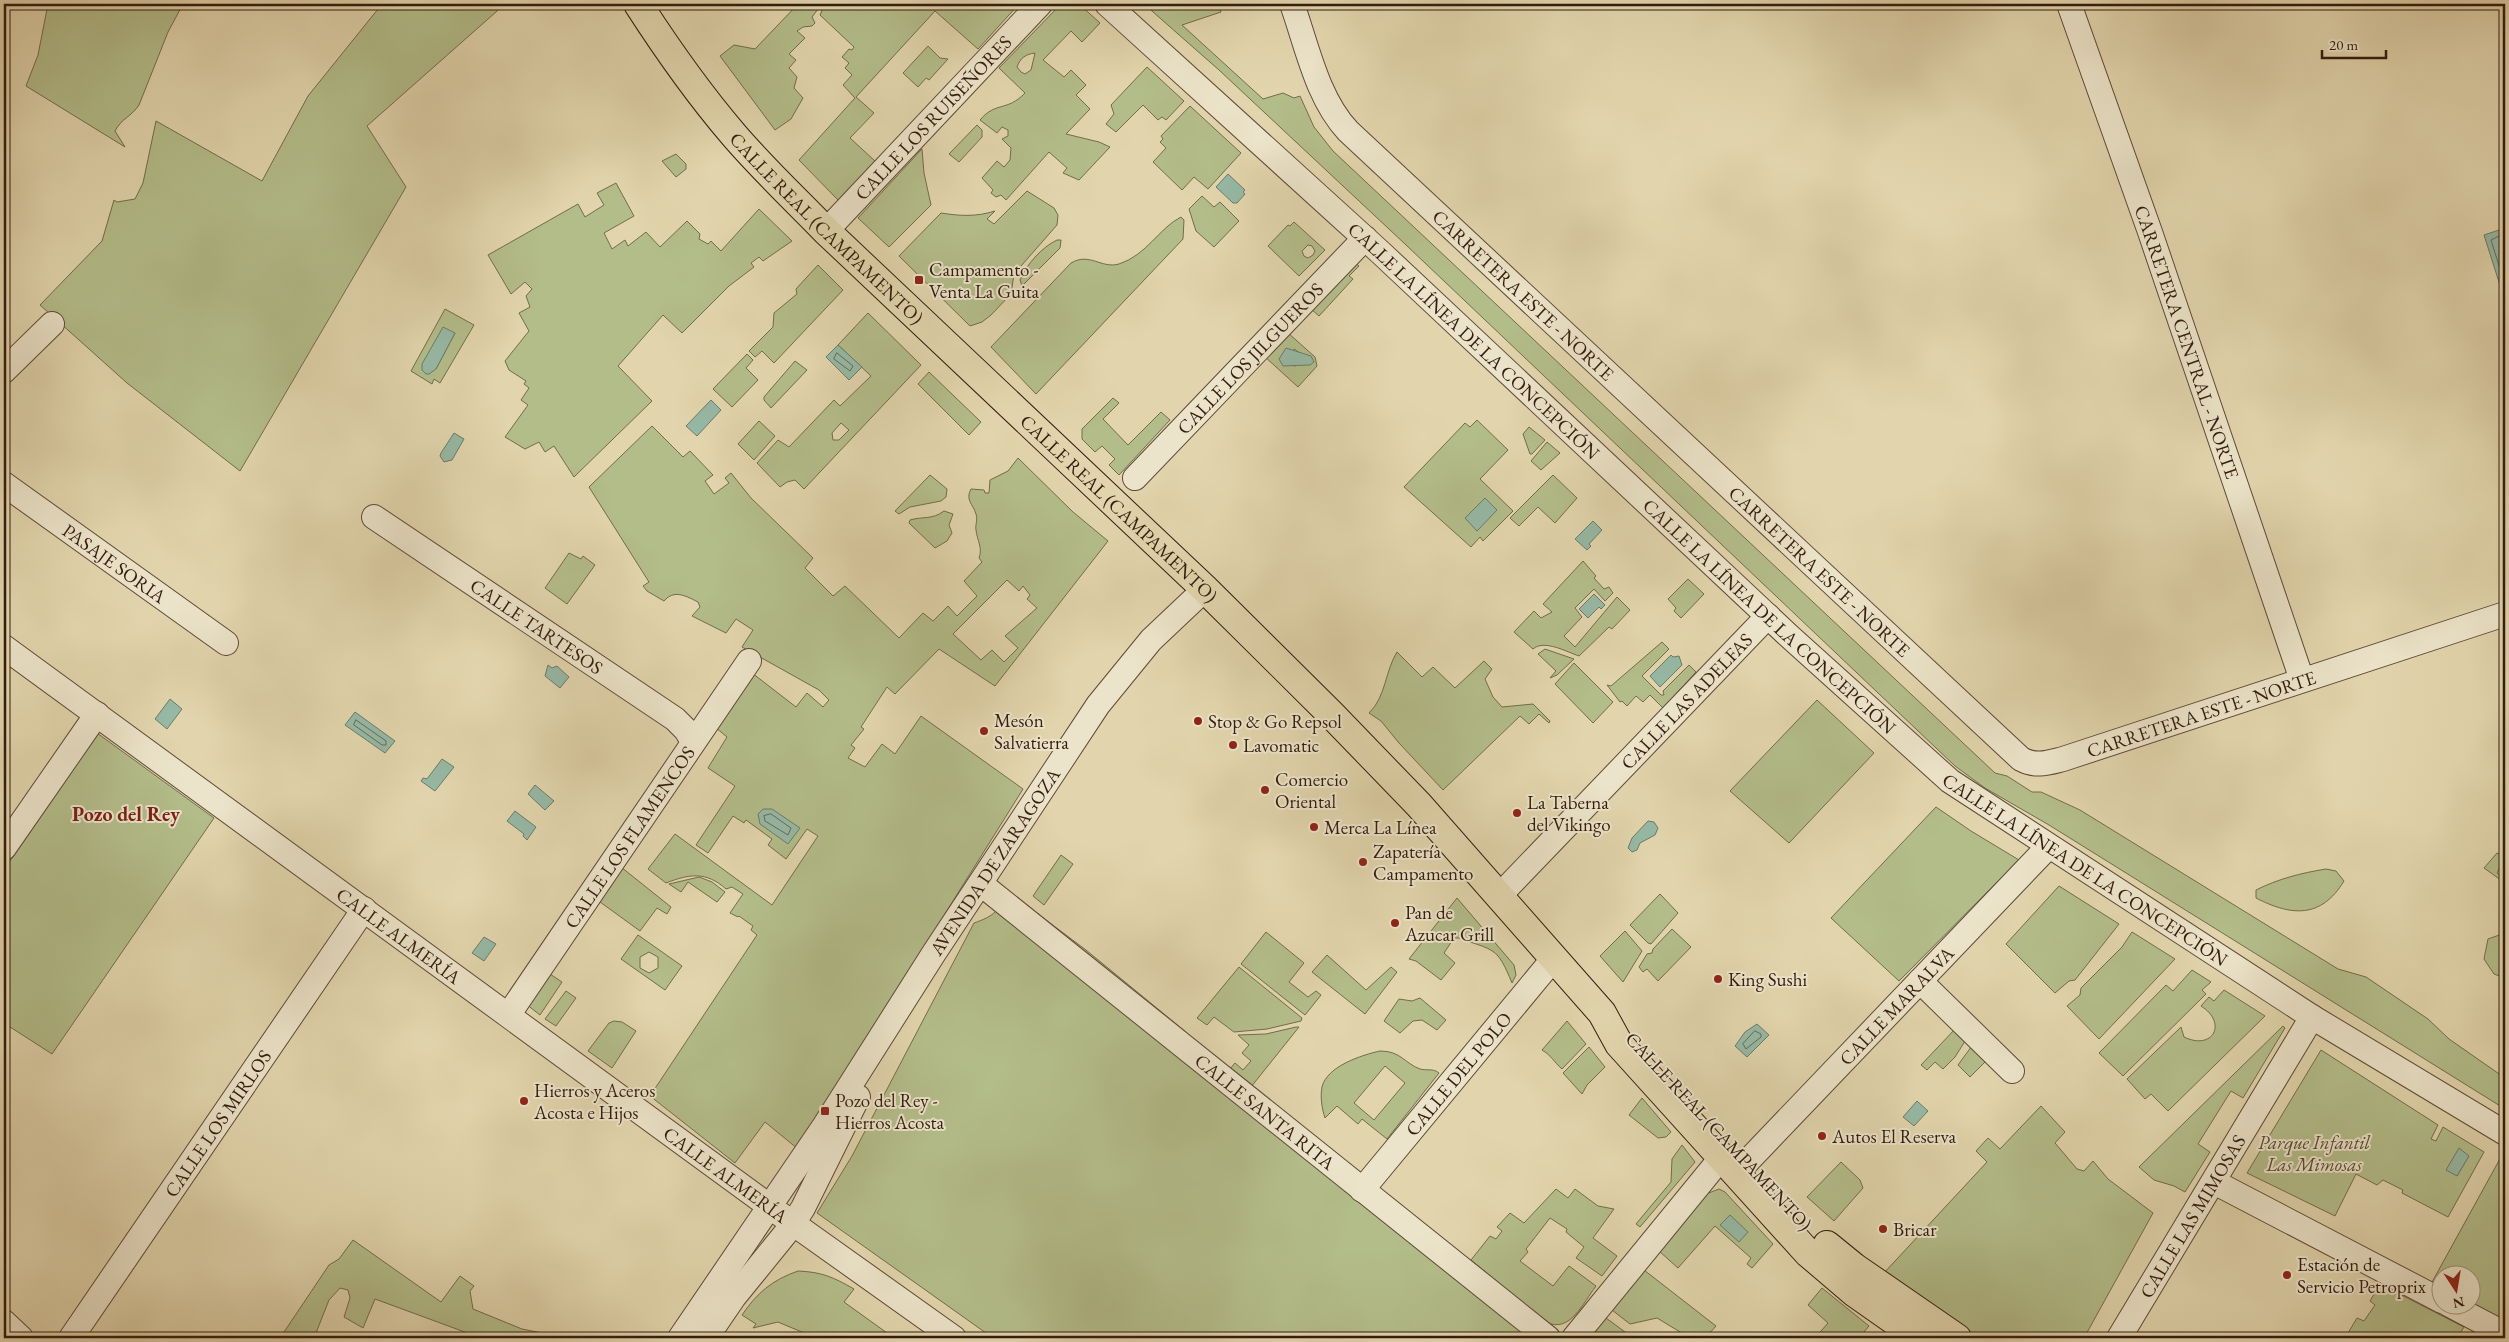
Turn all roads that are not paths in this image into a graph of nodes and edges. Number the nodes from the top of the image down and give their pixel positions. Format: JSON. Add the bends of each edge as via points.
{"nodes":[{"id":1,"x":638,"y":4,"type":"edge"},
{"id":2,"x":1040,"y":4,"type":"edge"},
{"id":3,"x":1107,"y":4,"type":"edge"},
{"id":4,"x":1292,"y":4,"type":"edge"},
{"id":5,"x":2069,"y":4,"type":"edge"},
{"id":6,"x":826,"y":230,"type":"junction"},
{"id":7,"x":1365,"y":238,"type":"junction"},
{"id":8,"x":52,"y":324,"type":"dead end"},
{"id":9,"x":4,"y":371,"type":"edge"},
{"id":10,"x":1134,"y":478,"type":"dead end"},
{"id":11,"x":4,"y":484,"type":"edge"},
{"id":12,"x":374,"y":517,"type":"dead end"},
{"id":13,"x":1205,"y":590,"type":"junction"},
{"id":14,"x":2505,"y":614,"type":"edge"},
{"id":15,"x":1768,"y":616,"type":"junction"},
{"id":16,"x":226,"y":643,"type":"dead end"},
{"id":17,"x":4,"y":647,"type":"edge"},
{"id":18,"x":749,"y":661,"type":"dead end"},
{"id":19,"x":2302,"y":680,"type":"junction"},
{"id":20,"x":97,"y":714,"type":"junction"},
{"id":21,"x":693,"y":742,"type":"junction"},
{"id":22,"x":2048,"y":847,"type":"junction"},
{"id":23,"x":4,"y":848,"type":"edge"},
{"id":24,"x":981,"y":884,"type":"junction"},
{"id":25,"x":1500,"y":895,"type":"junction"},
{"id":26,"x":364,"y":908,"type":"junction"},
{"id":27,"x":1554,"y":958,"type":"junction"},
{"id":28,"x":1920,"y":981,"type":"junction"},
{"id":29,"x":905,"y":1002,"type":"junction"},
{"id":30,"x":508,"y":1014,"type":"junction"},
{"id":31,"x":2312,"y":1017,"type":"junction"},
{"id":32,"x":2012,"y":1071,"type":"dead end"},
{"id":33,"x":2505,"y":1133,"type":"edge"},
{"id":34,"x":1733,"y":1161,"type":"junction"},
{"id":35,"x":2214,"y":1182,"type":"junction"},
{"id":36,"x":1362,"y":1190,"type":"junction"},
{"id":37,"x":781,"y":1215,"type":"junction"},
{"id":38,"x":2432,"y":1296,"type":"edge"},
{"id":39,"x":2467,"y":1314,"type":"edge"},
{"id":40,"x":4,"y":1322,"type":"edge"},
{"id":41,"x":1904,"y":1334,"type":"edge"},
{"id":42,"x":2505,"y":1334,"type":"edge"},
{"id":43,"x":21,"y":1338,"type":"edge"},
{"id":44,"x":71,"y":1338,"type":"edge"},
{"id":45,"x":680,"y":1338,"type":"edge"},
{"id":46,"x":698,"y":1338,"type":"edge"},
{"id":47,"x":706,"y":1338,"type":"edge"},
{"id":48,"x":954,"y":1338,"type":"edge"},
{"id":49,"x":1548,"y":1338,"type":"edge"},
{"id":50,"x":1574,"y":1338,"type":"edge"},
{"id":51,"x":1938,"y":1338,"type":"edge"},
{"id":52,"x":1957,"y":1338,"type":"edge"},
{"id":53,"x":2119,"y":1338,"type":"edge"}],
"edges":[{"from":1,"to":6,"type":"highway","name":"CALLE REAL (CAMPAMENTO)","via":[[689,80],[733,134]]},
{"from":2,"to":6,"type":"street","name":"CALLE LOS RUISEÑORES"},
{"from":3,"to":7,"type":"street","name":"CALLE LA LÍNEA DE LA CONCEPCIÓN"},
{"from":4,"to":19,"type":"street","name":"CARRETERA ESTE - NORTE","via":[[1334,116],[1348,131],[2021,760],[2038,765],[2063,759]]},
{"from":5,"to":19,"type":"street","name":"CARRETERA CENTRAL - NORTE"},
{"from":6,"to":13,"type":"highway","name":"CALLE REAL (CAMPAMENTO)"},
{"from":7,"to":10,"type":"street","name":"CALLE LOS JILGUEROS"},
{"from":7,"to":15,"type":"street","name":"CALLE LA LÍNEA DE LA CONCEPCIÓN"},
{"from":8,"to":9,"type":"street"},
{"from":11,"to":16,"type":"street","name":"PASAJE SORIA"},
{"from":12,"to":21,"type":"street","name":"CALLE TARTESOS","via":[[675,719]]},
{"from":13,"to":24,"type":"street","name":"AVENIDA DE ZARAGOZA","via":[[1151,640],[1098,705]]},
{"from":13,"to":25,"type":"highway","name":"CALLE REAL (CAMPAMENTO)","via":[[1332,715]]},
{"from":14,"to":19,"type":"street","name":"CARRETERA ESTE - NORTE"},
{"from":15,"to":22,"type":"street","name":"CALLE LA LÍNEA DE LA CONCEPCIÓN","via":[[1950,781]]},
{"from":15,"to":25,"type":"street","name":"CALLE LAS ADELFAS"},
{"from":17,"to":20,"type":"street","name":"CALLE ALMERÍA"},
{"from":18,"to":21,"type":"street","name":"CALLE LOS FLAMENCOS"},
{"from":20,"to":23,"type":"street"},
{"from":20,"to":26,"type":"street","name":"CALLE ALMERÍA"},
{"from":21,"to":30,"type":"street","name":"CALLE LOS FLAMENCOS"},
{"from":22,"to":28,"type":"street","name":"CALLE MARALVA"},
{"from":22,"to":31,"type":"street","name":"CALLE LA LÍNEA DE LA CONCEPCIÓN"},
{"from":24,"to":29,"type":"street","name":"AVENIDA DE ZARAGOZA"},
{"from":24,"to":36,"type":"street","name":"CALLE SANTA RITA"},
{"from":25,"to":27,"type":"highway","name":"CALLE REAL (CAMPAMENTO)"},
{"from":26,"to":30,"type":"street","name":"CALLE ALMERÍA"},
{"from":26,"to":44,"type":"street","name":"CALLE LOS MIRLOS"},
{"from":27,"to":34,"type":"highway","name":"CALLE REAL (CAMPAMENTO)","via":[[1602,1013],[1618,1044]]},
{"from":27,"to":36,"type":"street","name":"CALLE DEL POLO"},
{"from":28,"to":32,"type":"street"},
{"from":28,"to":34,"type":"street","name":"CALLE MARALVA"},
{"from":29,"to":37,"type":"street","name":"AVENIDA DE ZARAGOZA","via":[[825,1125],[816,1150]]},
{"from":29,"to":37,"type":"street","name":"AVENIDA DE ZARAGOZA","via":[[808,1197]]},
{"from":30,"to":37,"type":"street","name":"CALLE ALMERÍA"},
{"from":31,"to":33,"type":"street","name":"CALLE LA LÍNEA DE LA CONCEPCIÓN"},
{"from":31,"to":35,"type":"street","name":"CALLE LAS MIMOSAS"},
{"from":34,"to":41,"type":"highway","name":"CALLE REAL (CAMPAMENTO)","via":[[1808,1253]]},
{"from":34,"to":50,"type":"street","name":"CALLE MARALVA"},
{"from":34,"to":52,"type":"highway","name":"CALLE REAL (CAMPAMENTO)","via":[[1839,1255]]},
{"from":35,"to":38,"type":"street"},
{"from":35,"to":53,"type":"street","name":"CALLE LAS MIMOSAS"},
{"from":36,"to":49,"type":"street","name":"CALLE SANTA RITA"},
{"from":37,"to":45,"type":"street","name":"AVENIDA DE ZARAGOZA"},
{"from":37,"to":46,"type":"street","via":[[772,1222]]},
{"from":37,"to":47,"type":"street","name":"AVENIDA DE ZARAGOZA","via":[[742,1287]]},
{"from":37,"to":48,"type":"street","name":"CALLE ALMERÍA"},
{"from":39,"to":42,"type":"street"},
{"from":40,"to":43,"type":"street"},
{"from":41,"to":51,"type":"highway","via":[[1924,1328]]}]}
